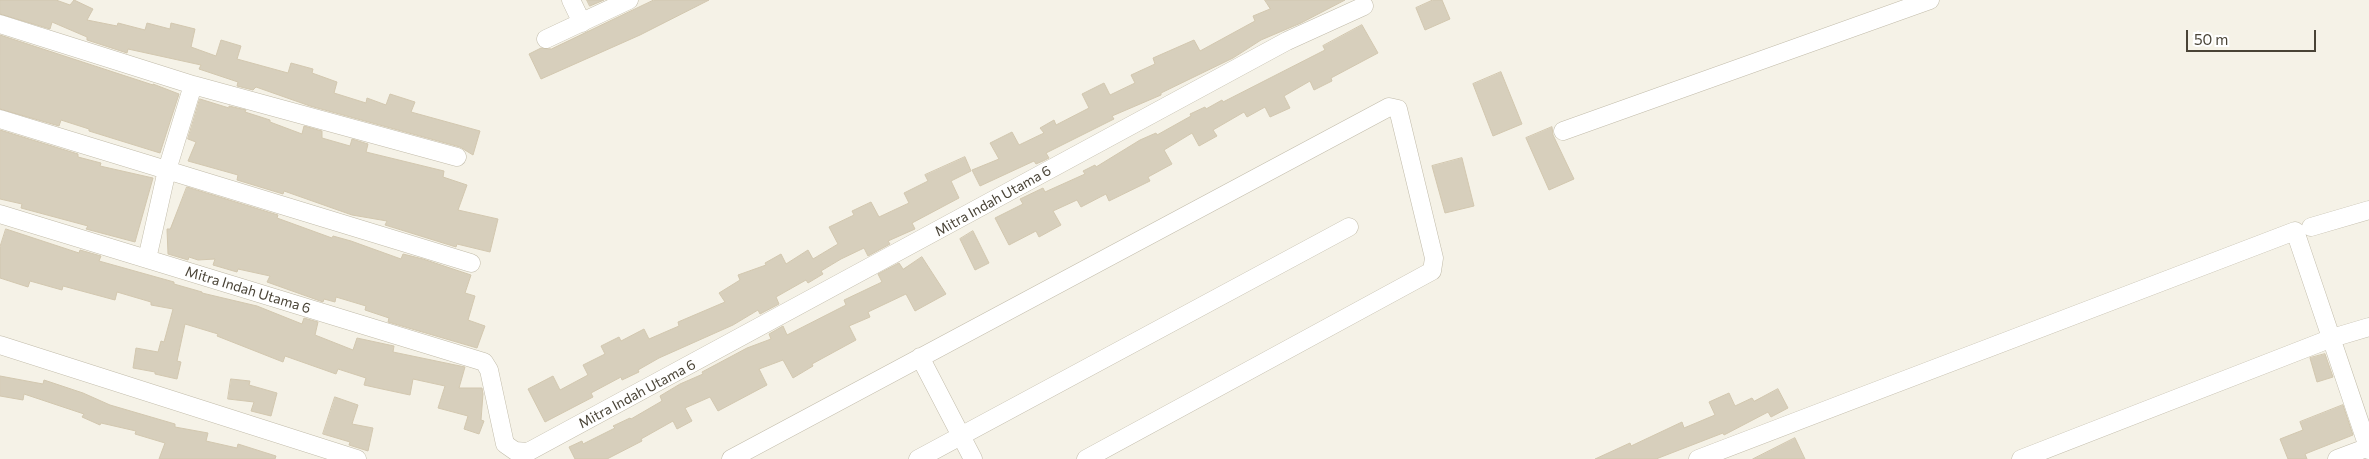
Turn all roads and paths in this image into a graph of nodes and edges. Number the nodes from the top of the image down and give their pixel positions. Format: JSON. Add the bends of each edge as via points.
{"nodes":[{"id":1,"x":572,"y":0,"type":"edge"},
{"id":2,"x":629,"y":0,"type":"edge"},
{"id":3,"x":1930,"y":0,"type":"edge"},
{"id":4,"x":1364,"y":6,"type":"dead end"},
{"id":5,"x":582,"y":23,"type":"junction"},
{"id":6,"x":0,"y":24,"type":"edge"},
{"id":7,"x":546,"y":39,"type":"dead end"},
{"id":8,"x":193,"y":85,"type":"junction"},
{"id":9,"x":0,"y":119,"type":"edge"},
{"id":10,"x":1563,"y":131,"type":"dead end"},
{"id":11,"x":456,"y":157,"type":"dead end"},
{"id":12,"x":167,"y":170,"type":"junction"},
{"id":13,"x":2369,"y":210,"type":"edge"},
{"id":14,"x":0,"y":214,"type":"edge"},
{"id":15,"x":1349,"y":227,"type":"dead end"},
{"id":16,"x":2311,"y":227,"type":"dead end"},
{"id":17,"x":147,"y":259,"type":"junction"},
{"id":18,"x":471,"y":263,"type":"dead end"},
{"id":19,"x":2369,"y":327,"type":"edge"},
{"id":20,"x":2332,"y":338,"type":"junction"},
{"id":21,"x":0,"y":345,"type":"edge"},
{"id":22,"x":920,"y":357,"type":"junction"},
{"id":23,"x":962,"y":436,"type":"junction"},
{"id":24,"x":2369,"y":448,"type":"edge"},
{"id":25,"x":357,"y":459,"type":"edge"},
{"id":26,"x":731,"y":459,"type":"edge"},
{"id":27,"x":918,"y":459,"type":"edge"},
{"id":28,"x":974,"y":459,"type":"edge"},
{"id":29,"x":1086,"y":459,"type":"edge"},
{"id":30,"x":1698,"y":459,"type":"edge"},
{"id":31,"x":2021,"y":459,"type":"edge"},
{"id":32,"x":2337,"y":459,"type":"edge"}],
"edges":[{"from":1,"to":5,"type":"street"},
{"from":2,"to":5,"type":"street"},
{"from":3,"to":10,"type":"street"},
{"from":4,"to":17,"type":"street","name":"Mitra Indah Utama 6","via":[[1287,40],[528,452],[514,450],[505,444],[489,370],[484,362]]},
{"from":5,"to":7,"type":"street"},
{"from":6,"to":8,"type":"street"},
{"from":8,"to":11,"type":"street"},
{"from":8,"to":12,"type":"street"},
{"from":9,"to":12,"type":"street"},
{"from":12,"to":17,"type":"street"},
{"from":12,"to":18,"type":"street"},
{"from":13,"to":16,"type":"street"},
{"from":14,"to":17,"type":"street","name":"Mitra Indah Utama 6"},
{"from":15,"to":23,"type":"street"},
{"from":19,"to":20,"type":"street"},
{"from":20,"to":24,"type":"street"},
{"from":20,"to":30,"type":"street","via":[[2295,231]]},
{"from":20,"to":31,"type":"street"},
{"from":21,"to":25,"type":"street"},
{"from":22,"to":23,"type":"street"},
{"from":22,"to":26,"type":"street"},
{"from":22,"to":29,"type":"street","via":[[1388,107],[1398,109],[1434,258],[1432,271]]},
{"from":23,"to":27,"type":"street"},
{"from":23,"to":28,"type":"street"},
{"from":24,"to":32,"type":"street"}]}
